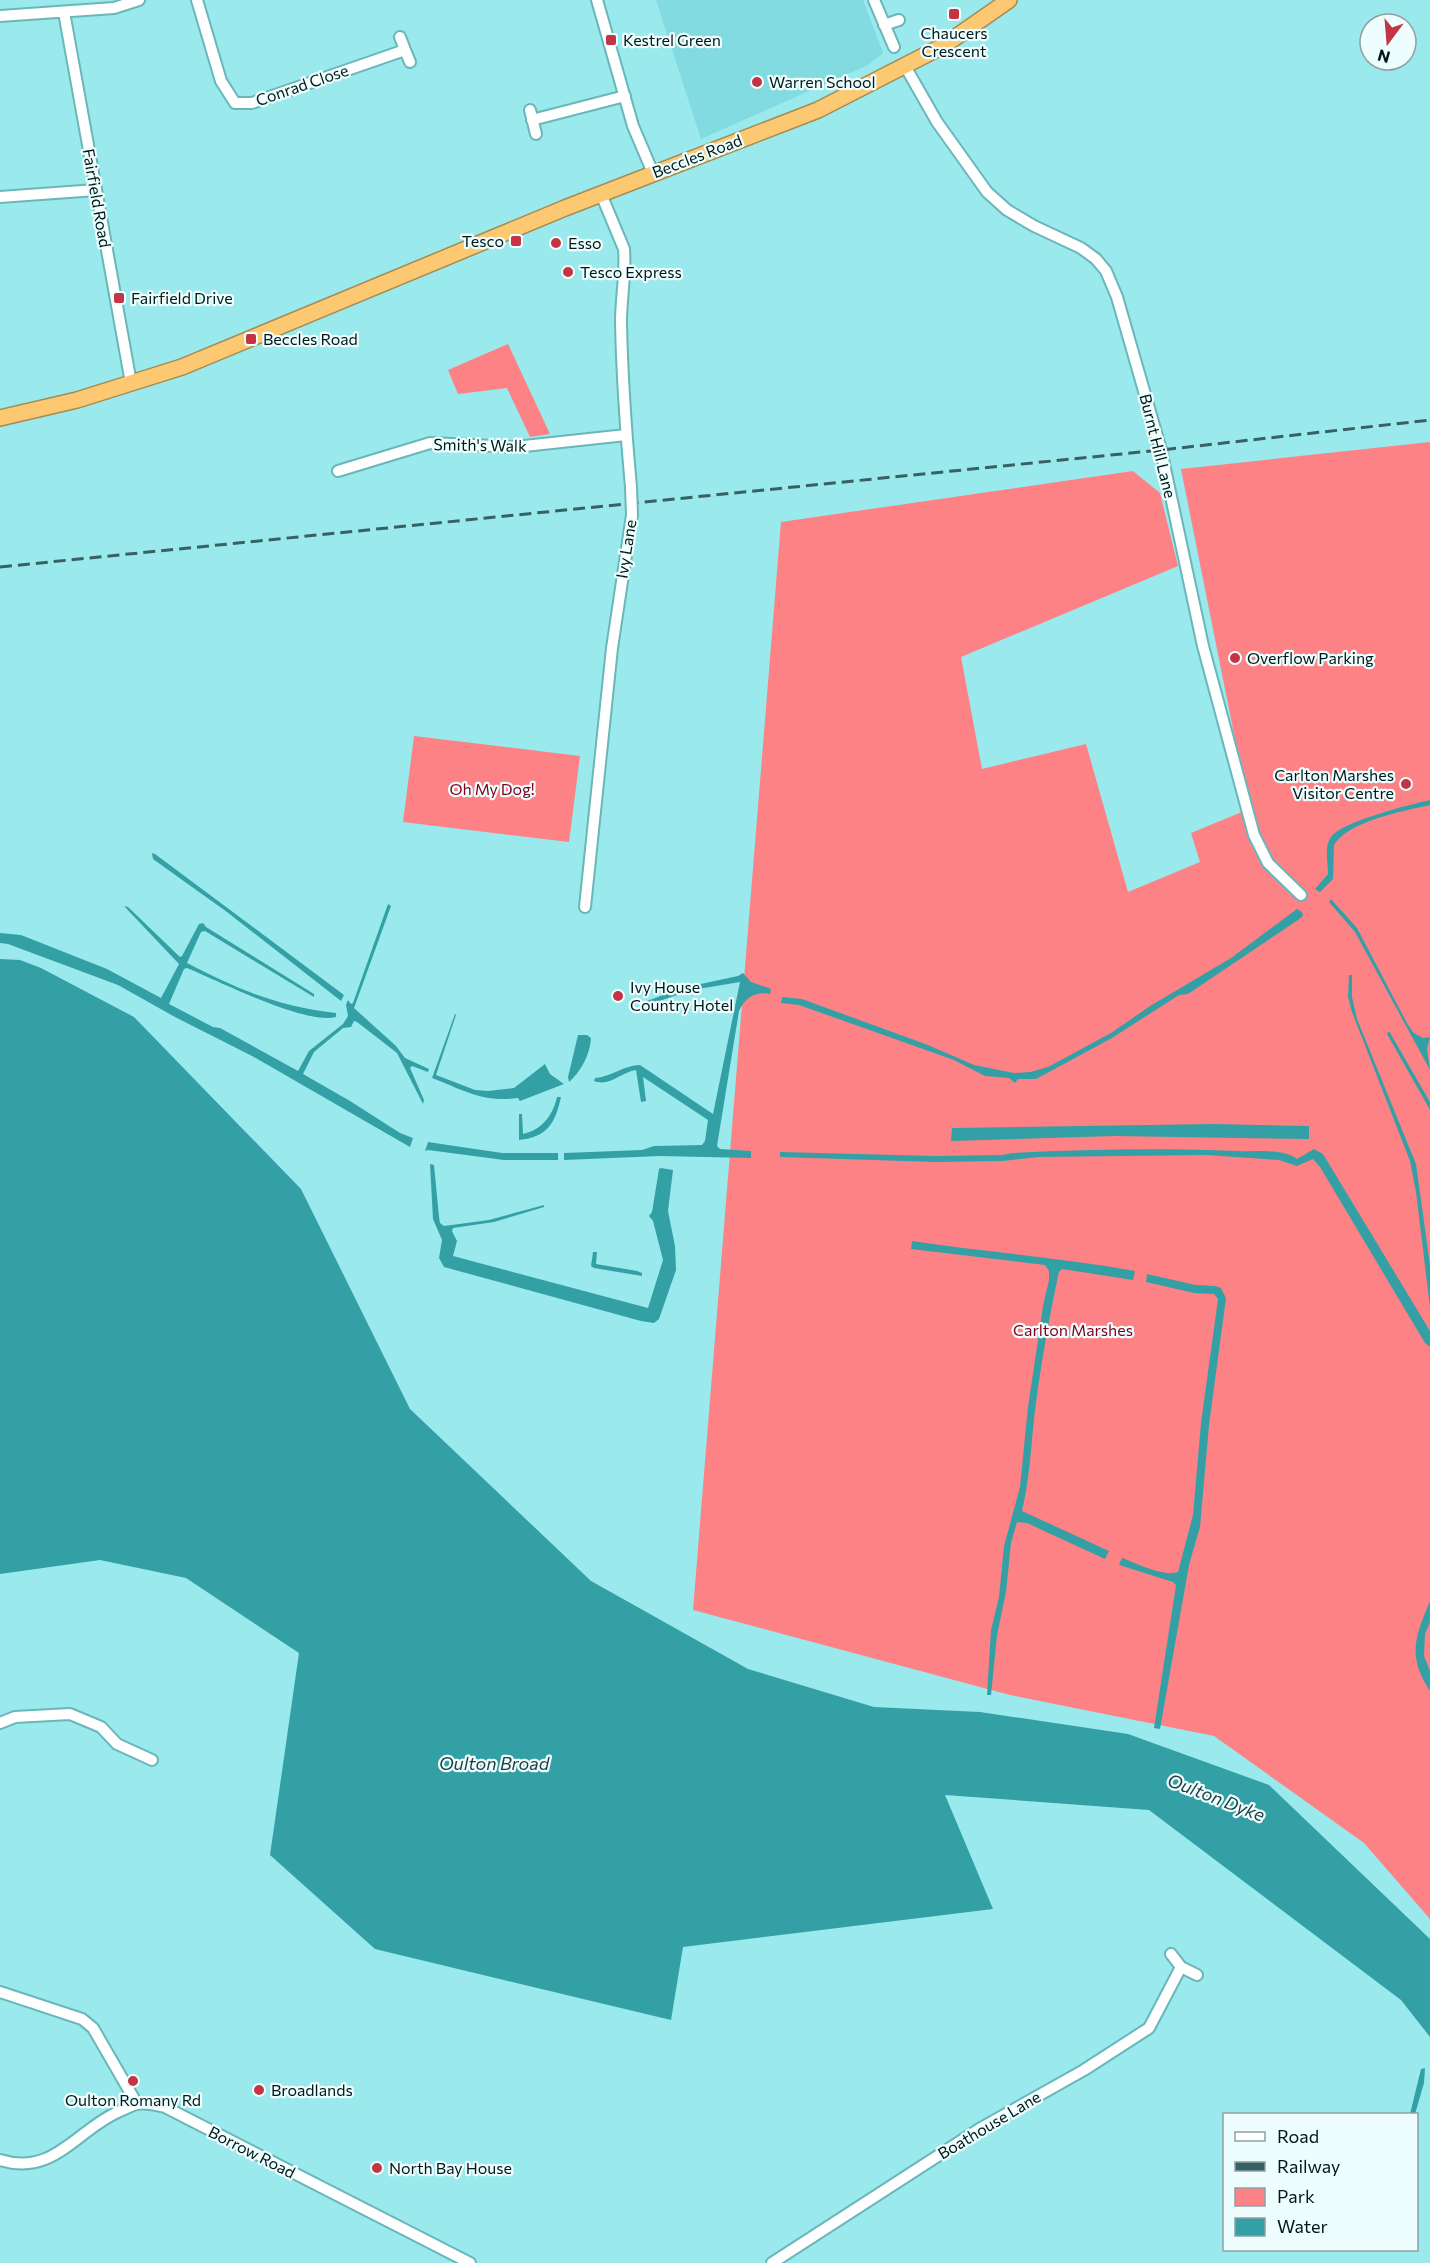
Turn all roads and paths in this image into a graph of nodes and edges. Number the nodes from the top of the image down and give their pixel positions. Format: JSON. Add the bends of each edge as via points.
{"nodes":[{"id":1,"x":197,"y":0,"type":"edge"},
{"id":2,"x":597,"y":0,"type":"edge"},
{"id":3,"x":874,"y":0,"type":"edge"},
{"id":4,"x":135,"y":1,"type":"edge"},
{"id":5,"x":1002,"y":2,"type":"edge"},
{"id":6,"x":64,"y":12,"type":"junction"},
{"id":7,"x":0,"y":16,"type":"edge"},
{"id":8,"x":899,"y":20,"type":"dead end"},
{"id":9,"x":884,"y":25,"type":"junction"},
{"id":10,"x":400,"y":37,"type":"dead end"},
{"id":11,"x":894,"y":47,"type":"dead end"},
{"id":12,"x":405,"y":50,"type":"junction"},
{"id":13,"x":410,"y":62,"type":"dead end"},
{"id":14,"x":905,"y":66,"type":"junction"},
{"id":15,"x":625,"y":96,"type":"junction"},
{"id":16,"x":536,"y":134,"type":"dead end"},
{"id":17,"x":653,"y":173,"type":"junction"},
{"id":18,"x":96,"y":190,"type":"junction"},
{"id":19,"x":601,"y":194,"type":"junction"},
{"id":20,"x":0,"y":197,"type":"edge"},
{"id":21,"x":131,"y":383,"type":"junction"},
{"id":22,"x":0,"y":418,"type":"edge"},
{"id":23,"x":626,"y":435,"type":"junction"},
{"id":24,"x":338,"y":471,"type":"dead end"},
{"id":25,"x":1302,"y":895,"type":"dead end"},
{"id":26,"x":585,"y":907,"type":"dead end"},
{"id":27,"x":0,"y":1723,"type":"edge"},
{"id":28,"x":152,"y":1760,"type":"dead end"},
{"id":29,"x":1171,"y":1954,"type":"dead end"},
{"id":30,"x":1181,"y":1967,"type":"junction"},
{"id":31,"x":1197,"y":1975,"type":"dead end"},
{"id":32,"x":0,"y":1992,"type":"edge"},
{"id":33,"x":137,"y":2104,"type":"junction"},
{"id":34,"x":0,"y":2160,"type":"edge"},
{"id":35,"x":470,"y":2263,"type":"edge"},
{"id":36,"x":772,"y":2263,"type":"edge"}],
"edges":[{"from":1,"to":12,"type":"street","name":"Conrad Close","via":[[221,81],[235,103],[252,103]]},
{"from":2,"to":15,"type":"street"},
{"from":3,"to":9,"type":"street"},
{"from":4,"to":6,"type":"street","via":[[114,8]]},
{"from":5,"to":14,"type":"highway","name":"Beccles Road","via":[[943,46]]},
{"from":6,"to":7,"type":"street"},
{"from":6,"to":18,"type":"street","name":"Fairfield Road"},
{"from":8,"to":9,"type":"street"},
{"from":9,"to":11,"type":"street"},
{"from":10,"to":12,"type":"street"},
{"from":12,"to":13,"type":"street"},
{"from":14,"to":17,"type":"highway","name":"Beccles Road","via":[[818,110]]},
{"from":14,"to":25,"type":"street","name":"Burnt Hill Lane","via":[[937,122],[987,192],[1007,210],[1081,248],[1106,271],[1161,450],[1203,646],[1254,835],[1268,863]]},
{"from":15,"to":16,"type":"street","via":[[531,115]]},
{"from":15,"to":17,"type":"street"},
{"from":17,"to":19,"type":"highway","name":"Beccles Road"},
{"from":18,"to":20,"type":"street"},
{"from":18,"to":21,"type":"street","name":"Fairfield Road"},
{"from":19,"to":21,"type":"highway","name":"Beccles Road","via":[[263,335]]},
{"from":19,"to":23,"type":"street","name":"Ivy Lane","via":[[625,258],[621,307]]},
{"from":21,"to":22,"type":"highway","name":"Beccles Road"},
{"from":23,"to":24,"type":"street","name":"Smith's Walk","via":[[515,447],[430,443]]},
{"from":23,"to":26,"type":"street","name":"Ivy Lane","bridge":true,"via":[[632,515],[612,648]]},
{"from":27,"to":28,"type":"street","via":[[15,1717],[70,1714],[101,1727],[117,1744]]},
{"from":29,"to":30,"type":"street"},
{"from":30,"to":31,"type":"street"},
{"from":30,"to":36,"type":"street","name":"Boathouse Lane","via":[[1149,2028],[981,2128]]},
{"from":32,"to":33,"type":"street","via":[[82,2019],[93,2028]]},
{"from":33,"to":34,"type":"street","via":[[104,2118],[52,2157],[30,2163]]},
{"from":33,"to":35,"type":"street","name":"Borrow Road","via":[[165,2107]]}]}
